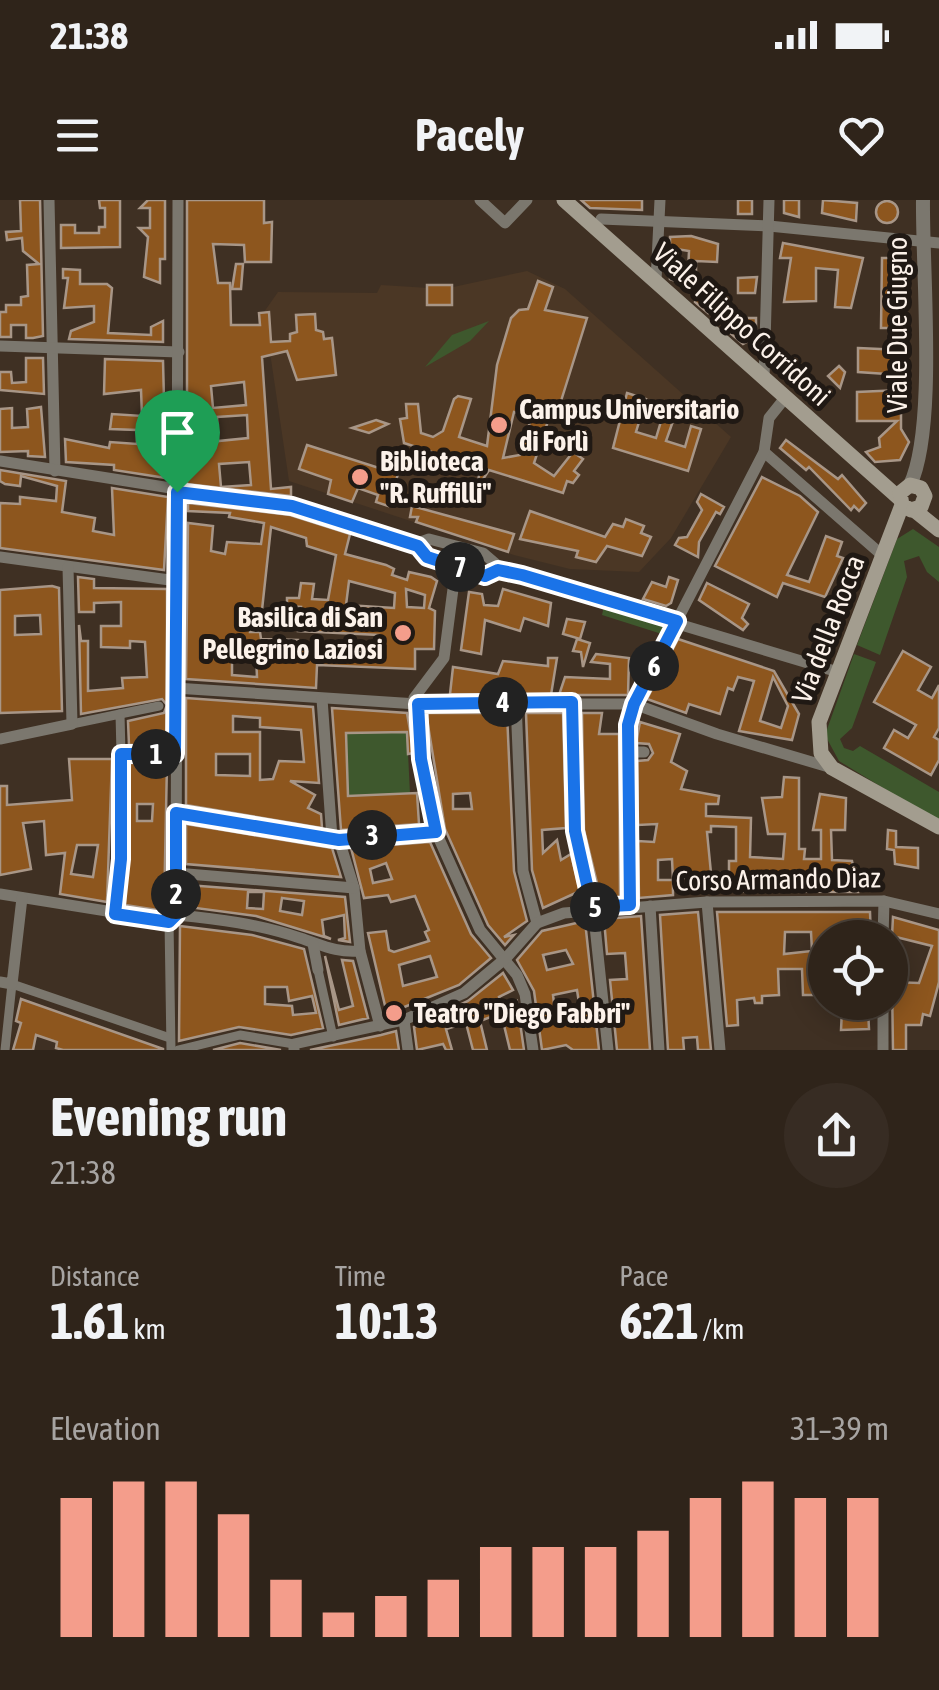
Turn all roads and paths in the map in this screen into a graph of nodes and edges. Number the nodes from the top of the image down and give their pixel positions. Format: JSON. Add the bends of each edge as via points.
{"nodes":[{"id":1,"x":49,"y":200,"type":"edge"},
{"id":2,"x":178,"y":200,"type":"edge"},
{"id":3,"x":480,"y":200,"type":"edge"},
{"id":4,"x":527,"y":200,"type":"edge"},
{"id":5,"x":564,"y":200,"type":"edge"},
{"id":6,"x":660,"y":200,"type":"edge"},
{"id":7,"x":769,"y":200,"type":"edge"},
{"id":8,"x":924,"y":200,"type":"edge"},
{"id":9,"x":601,"y":218,"type":"dead end"},
{"id":10,"x":659,"y":218,"type":"junction"},
{"id":11,"x":769,"y":226,"type":"junction"},
{"id":12,"x":923,"y":242,"type":"junction"},
{"id":13,"x":939,"y":243,"type":"edge"},
{"id":14,"x":656,"y":280,"type":"junction"},
{"id":15,"x":0,"y":346,"type":"edge"},
{"id":16,"x":52,"y":348,"type":"junction"},
{"id":17,"x":179,"y":352,"type":"junction"},
{"id":18,"x":764,"y":379,"type":"junction"},
{"id":19,"x":784,"y":398,"type":"junction"},
{"id":20,"x":931,"y":402,"type":"edge"},
{"id":21,"x":764,"y":452,"type":"junction"},
{"id":22,"x":0,"y":460,"type":"edge"},
{"id":23,"x":55,"y":470,"type":"junction"},
{"id":24,"x":177,"y":491,"type":"junction"},
{"id":25,"x":908,"y":496,"type":"junction"},
{"id":26,"x":938,"y":530,"type":"edge"},
{"id":27,"x":418,"y":546,"type":"junction"},
{"id":28,"x":0,"y":556,"type":"edge"},
{"id":29,"x":882,"y":556,"type":"junction"},
{"id":30,"x":456,"y":566,"type":"junction"},
{"id":31,"x":68,"y":567,"type":"junction"},
{"id":32,"x":498,"y":570,"type":"junction"},
{"id":33,"x":177,"y":581,"type":"junction"},
{"id":34,"x":677,"y":621,"type":"junction"},
{"id":35,"x":838,"y":672,"type":"junction"},
{"id":36,"x":175,"y":688,"type":"junction"},
{"id":37,"x":322,"y":698,"type":"junction"},
{"id":38,"x":516,"y":702,"type":"junction"},
{"id":39,"x":572,"y":702,"type":"junction"},
{"id":40,"x":418,"y":704,"type":"junction"},
{"id":41,"x":634,"y":704,"type":"junction"},
{"id":42,"x":168,"y":706,"type":"junction"},
{"id":43,"x":120,"y":714,"type":"junction"},
{"id":44,"x":72,"y":724,"type":"junction"},
{"id":45,"x":0,"y":740,"type":"edge"},
{"id":46,"x":628,"y":752,"type":"junction"},
{"id":47,"x":644,"y":752,"type":"dead end"},
{"id":48,"x":121,"y":754,"type":"junction"},
{"id":49,"x":175,"y":754,"type":"junction"},
{"id":50,"x":832,"y":768,"type":"junction"},
{"id":51,"x":176,"y":813,"type":"junction"},
{"id":52,"x":939,"y":828,"type":"edge"},
{"id":53,"x":436,"y":832,"type":"junction"},
{"id":54,"x":335,"y":839,"type":"junction"},
{"id":55,"x":176,"y":872,"type":"junction"},
{"id":56,"x":354,"y":888,"type":"junction"},
{"id":57,"x":1,"y":894,"type":"edge"},
{"id":58,"x":22,"y":898,"type":"junction"},
{"id":59,"x":884,"y":901,"type":"junction"},
{"id":60,"x":707,"y":902,"type":"junction"},
{"id":61,"x":630,"y":905,"type":"junction"},
{"id":62,"x":650,"y":906,"type":"junction"},
{"id":63,"x":592,"y":907,"type":"junction"},
{"id":64,"x":115,"y":914,"type":"junction"},
{"id":65,"x":939,"y":914,"type":"edge"},
{"id":66,"x":172,"y":918,"type":"junction"},
{"id":67,"x":884,"y":920,"type":"edge"},
{"id":68,"x":537,"y":923,"type":"junction"},
{"id":69,"x":313,"y":944,"type":"junction"},
{"id":70,"x":360,"y":951,"type":"junction"},
{"id":71,"x":506,"y":958,"type":"junction"},
{"id":72,"x":318,"y":970,"type":"joint"},
{"id":73,"x":6,"y":983,"type":"edge"},
{"id":74,"x":118,"y":1020,"type":"junction"},
{"id":75,"x":404,"y":1020,"type":"junction"},
{"id":76,"x":884,"y":1020,"type":"edge"},
{"id":77,"x":380,"y":1026,"type":"junction"},
{"id":78,"x":117,"y":1032,"type":"dead end"},
{"id":79,"x":167,"y":1037,"type":"junction"},
{"id":80,"x":332,"y":1037,"type":"junction"},
{"id":81,"x":294,"y":1047,"type":"edge"},
{"id":82,"x":5,"y":1050,"type":"edge"},
{"id":83,"x":174,"y":1050,"type":"edge"},
{"id":84,"x":408,"y":1050,"type":"edge"},
{"id":85,"x":533,"y":1050,"type":"edge"},
{"id":86,"x":608,"y":1050,"type":"edge"},
{"id":87,"x":659,"y":1050,"type":"edge"},
{"id":88,"x":720,"y":1050,"type":"edge"},
{"id":89,"x":884,"y":1050,"type":"edge"}],
"edges":[{"from":1,"to":16,"type":"street"},
{"from":2,"to":17,"type":"street"},
{"from":3,"to":4,"type":"street","via":[[505,222]]},
{"from":5,"to":14,"type":"main road","name":"Viale Filippo Corridoni"},
{"from":6,"to":10,"type":"street"},
{"from":7,"to":11,"type":"street"},
{"from":8,"to":12,"type":"street","name":"Viale Due Giugno"},
{"from":9,"to":10,"type":"street"},
{"from":10,"to":11,"type":"street"},
{"from":10,"to":14,"type":"street"},
{"from":11,"to":12,"type":"street"},
{"from":11,"to":18,"type":"street"},
{"from":12,"to":13,"type":"street"},
{"from":12,"to":20,"type":"street","name":"Viale Due Giugno"},
{"from":14,"to":18,"type":"main road","name":"Viale Filippo Corridoni"},
{"from":15,"to":16,"type":"street"},
{"from":16,"to":17,"type":"street"},
{"from":16,"to":23,"type":"street"},
{"from":17,"to":24,"type":"street"},
{"from":18,"to":19,"type":"main road","name":"Viale Filippo Corridoni"},
{"from":19,"to":21,"type":"street","via":[[768,418]]},
{"from":19,"to":25,"type":"main road","name":"Viale Filippo Corridoni"},
{"from":20,"to":25,"type":"street","name":"Viale Due Giugno"},
{"from":21,"to":29,"type":"street"},
{"from":21,"to":34,"type":"street"},
{"from":22,"to":23,"type":"street"},
{"from":23,"to":24,"type":"street"},
{"from":24,"to":27,"type":"street","via":[[292,506]]},
{"from":24,"to":33,"type":"street"},
{"from":25,"to":26,"type":"main road","name":"Viale Filippo Corridoni"},
{"from":25,"to":29,"type":"main road","name":"Via della Rocca"},
{"from":27,"to":30,"type":"street","via":[[427,557]]},
{"from":27,"to":32,"type":"street","via":[[429,539],[460,546],[489,556]]},
{"from":28,"to":31,"type":"street"},
{"from":29,"to":35,"type":"main road","name":"Via della Rocca"},
{"from":30,"to":32,"type":"street","via":[[485,576]]},
{"from":30,"to":40,"type":"street","via":[[444,658],[414,698]]},
{"from":31,"to":33,"type":"street"},
{"from":31,"to":44,"type":"street"},
{"from":32,"to":34,"type":"street"},
{"from":33,"to":36,"type":"street"},
{"from":34,"to":35,"type":"street"},
{"from":34,"to":41,"type":"street"},
{"from":35,"to":50,"type":"main road","name":"Via della Rocca","via":[[819,722],[818,739]]},
{"from":36,"to":37,"type":"street"},
{"from":36,"to":42,"type":"street"},
{"from":37,"to":40,"type":"street"},
{"from":37,"to":54,"type":"street"},
{"from":38,"to":39,"type":"street"},
{"from":38,"to":40,"type":"street"},
{"from":38,"to":68,"type":"street","via":[[522,871]]},
{"from":39,"to":41,"type":"street"},
{"from":39,"to":63,"type":"street","via":[[575,831]]},
{"from":40,"to":53,"type":"street"},
{"from":41,"to":46,"type":"street"},
{"from":41,"to":50,"type":"street"},
{"from":42,"to":43,"type":"street"},
{"from":42,"to":49,"type":"street"},
{"from":43,"to":44,"type":"street"},
{"from":43,"to":48,"type":"street"},
{"from":44,"to":45,"type":"street"},
{"from":46,"to":47,"type":"street"},
{"from":46,"to":61,"type":"street"},
{"from":48,"to":49,"type":"street"},
{"from":48,"to":64,"type":"street"},
{"from":49,"to":51,"type":"street"},
{"from":50,"to":52,"type":"main road"},
{"from":51,"to":54,"type":"street"},
{"from":51,"to":55,"type":"street"},
{"from":53,"to":54,"type":"street"},
{"from":53,"to":71,"type":"street","via":[[480,930]]},
{"from":54,"to":56,"type":"street"},
{"from":55,"to":56,"type":"street"},
{"from":55,"to":66,"type":"street"},
{"from":56,"to":70,"type":"street"},
{"from":57,"to":58,"type":"street"},
{"from":58,"to":64,"type":"street"},
{"from":58,"to":73,"type":"street"},
{"from":59,"to":60,"type":"street","name":"Corso Armando Diaz"},
{"from":59,"to":65,"type":"street","name":"Corso Armando Diaz"},
{"from":59,"to":67,"type":"street"},
{"from":60,"to":62,"type":"street","name":"Corso Armando Diaz"},
{"from":60,"to":88,"type":"street"},
{"from":61,"to":62,"type":"street","name":"Corso Armando Diaz"},
{"from":61,"to":63,"type":"street","name":"Corso Armando Diaz"},
{"from":62,"to":87,"type":"street"},
{"from":63,"to":68,"type":"street","name":"Corso Armando Diaz"},
{"from":63,"to":86,"type":"street"},
{"from":64,"to":66,"type":"street"},
{"from":66,"to":69,"type":"street","via":[[219,918]]},
{"from":66,"to":79,"type":"street"},
{"from":68,"to":71,"type":"street"},
{"from":69,"to":70,"type":"street"},
{"from":69,"to":72,"type":"street"},
{"from":70,"to":77,"type":"street"},
{"from":71,"to":75,"type":"street","via":[[464,993]]},
{"from":71,"to":85,"type":"street","via":[[525,994]]},
{"from":72,"to":80,"type":"street"},
{"from":73,"to":74,"type":"street"},
{"from":73,"to":82,"type":"street","via":[[11,1036]]},
{"from":74,"to":78,"type":"street"},
{"from":74,"to":79,"type":"street"},
{"from":75,"to":77,"type":"street"},
{"from":75,"to":84,"type":"street"},
{"from":76,"to":89,"type":"street"},
{"from":77,"to":80,"type":"street"},
{"from":79,"to":83,"type":"street"},
{"from":80,"to":81,"type":"street"},
{"from":81,"to":83,"type":"street","via":[[240,1035]]}]}
